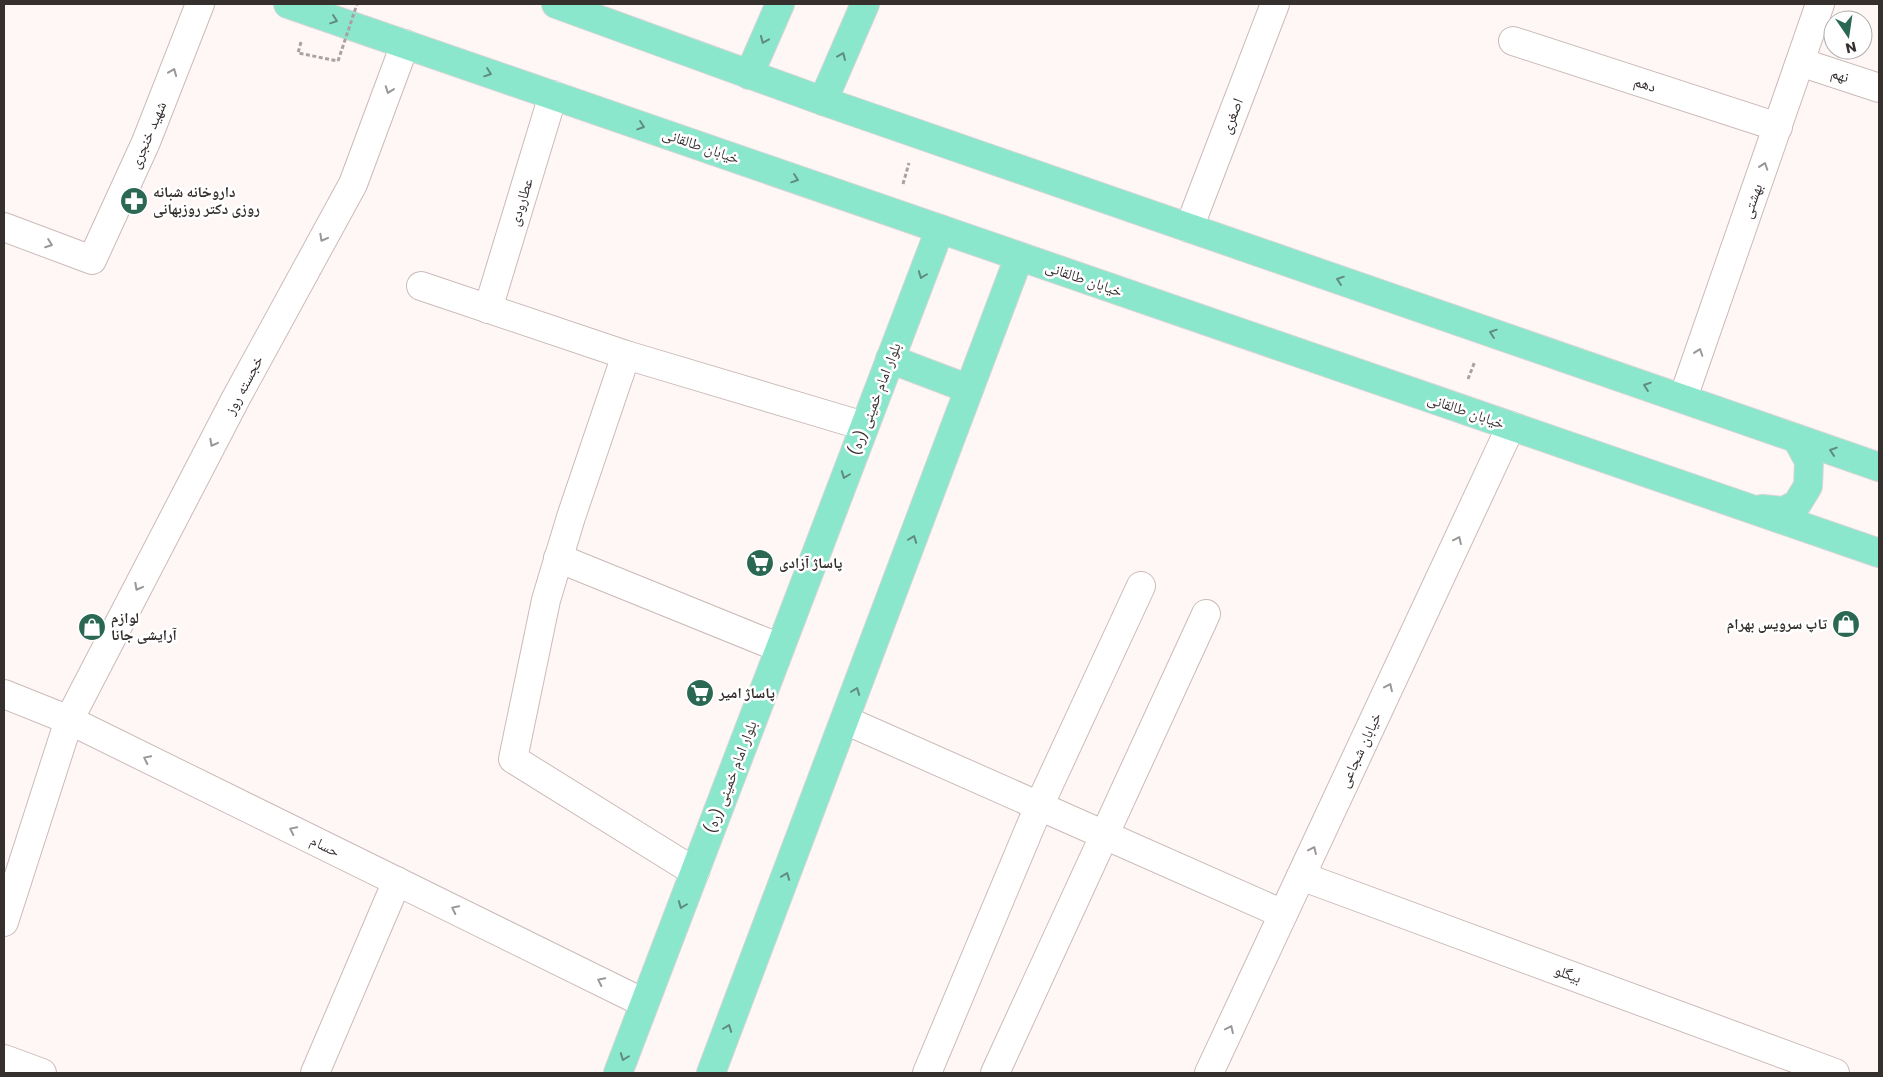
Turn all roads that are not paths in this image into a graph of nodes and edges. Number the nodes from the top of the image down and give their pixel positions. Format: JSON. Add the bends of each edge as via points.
{"nodes":[{"id":1,"x":200,"y":4,"type":"edge"},
{"id":2,"x":288,"y":4,"type":"edge"},
{"id":3,"x":556,"y":4,"type":"edge"},
{"id":4,"x":780,"y":4,"type":"edge"},
{"id":5,"x":864,"y":4,"type":"edge"},
{"id":6,"x":1275,"y":4,"type":"edge"},
{"id":7,"x":1820,"y":4,"type":"edge"},
{"id":8,"x":1513,"y":40,"type":"dead end"},
{"id":9,"x":405,"y":44,"type":"junction"},
{"id":10,"x":1800,"y":62,"type":"junction"},
{"id":11,"x":749,"y":75,"type":"junction"},
{"id":12,"x":1879,"y":88,"type":"edge"},
{"id":13,"x":553,"y":95,"type":"junction"},
{"id":14,"x":823,"y":101,"type":"junction"},
{"id":15,"x":1778,"y":127,"type":"junction"},
{"id":16,"x":4,"y":227,"type":"edge"},
{"id":17,"x":1189,"y":228,"type":"junction"},
{"id":18,"x":940,"y":229,"type":"junction"},
{"id":19,"x":1020,"y":257,"type":"junction"},
{"id":20,"x":421,"y":286,"type":"dead end"},
{"id":21,"x":488,"y":309,"type":"junction"},
{"id":22,"x":626,"y":354,"type":"junction"},
{"id":23,"x":890,"y":359,"type":"junction"},
{"id":24,"x":969,"y":388,"type":"junction"},
{"id":25,"x":1683,"y":398,"type":"junction"},
{"id":26,"x":864,"y":426,"type":"junction"},
{"id":27,"x":1511,"y":426,"type":"junction"},
{"id":28,"x":1797,"y":440,"type":"junction"},
{"id":29,"x":1879,"y":467,"type":"edge"},
{"id":30,"x":1750,"y":508,"type":"junction"},
{"id":31,"x":1879,"y":553,"type":"edge"},
{"id":32,"x":558,"y":558,"type":"junction"},
{"id":33,"x":1141,"y":586,"type":"dead end"},
{"id":34,"x":1206,"y":614,"type":"dead end"},
{"id":35,"x":780,"y":648,"type":"junction"},
{"id":36,"x":4,"y":694,"type":"edge"},
{"id":37,"x":69,"y":720,"type":"junction"},
{"id":38,"x":845,"y":720,"type":"junction"},
{"id":39,"x":1039,"y":806,"type":"junction"},
{"id":40,"x":1105,"y":835,"type":"junction"},
{"id":41,"x":695,"y":872,"type":"junction"},
{"id":42,"x":1301,"y":876,"type":"junction"},
{"id":43,"x":397,"y":881,"type":"junction"},
{"id":44,"x":1283,"y":914,"type":"junction"},
{"id":45,"x":4,"y":922,"type":"edge"},
{"id":46,"x":644,"y":1003,"type":"junction"},
{"id":47,"x":4,"y":1058,"type":"edge"},
{"id":48,"x":42,"y":1073,"type":"edge"},
{"id":49,"x":316,"y":1073,"type":"edge"},
{"id":50,"x":618,"y":1073,"type":"edge"},
{"id":51,"x":711,"y":1073,"type":"edge"},
{"id":52,"x":927,"y":1073,"type":"edge"},
{"id":53,"x":995,"y":1073,"type":"edge"},
{"id":54,"x":1209,"y":1073,"type":"edge"},
{"id":55,"x":1835,"y":1073,"type":"edge"}],
"edges":[{"from":16,"to":1,"type":"street","name":"شهید خنجری","one_way":true,"via":[[92,260],[146,142]]},
{"from":2,"to":9,"type":"main road","name":"خیابان طالقانی","one_way":true},
{"from":3,"to":11,"type":"main road"},
{"from":4,"to":11,"type":"main road","one_way":true},
{"from":14,"to":5,"type":"main road","one_way":true},
{"from":6,"to":17,"type":"street","name":"اصغری"},
{"from":7,"to":10,"type":"street","name":"بهشتی"},
{"from":8,"to":15,"type":"street","name":"دهم"},
{"from":9,"to":13,"type":"main road","name":"خیابان طالقانی","one_way":true},
{"from":9,"to":37,"type":"street","name":"خجسته روز","one_way":true,"via":[[353,184],[235,400]]},
{"from":10,"to":12,"type":"street","name":"نهم"},
{"from":10,"to":15,"type":"street","name":"بهشتی"},
{"from":11,"to":14,"type":"main road"},
{"from":13,"to":18,"type":"main road","name":"خیابان طالقانی","one_way":true},
{"from":13,"to":21,"type":"street","name":"عطارودی"},
{"from":14,"to":17,"type":"main road"},
{"from":25,"to":15,"type":"street","name":"بهشتی","one_way":true},
{"from":25,"to":17,"type":"main road","one_way":true},
{"from":18,"to":19,"type":"main road","name":"خیابان طالقانی"},
{"from":18,"to":23,"type":"main road","name":"بلوار امام خمینی (ره)","one_way":true},
{"from":19,"to":24,"type":"main road"},
{"from":19,"to":27,"type":"main road","name":"خیابان طالقانی"},
{"from":20,"to":21,"type":"street"},
{"from":21,"to":22,"type":"street"},
{"from":22,"to":26,"type":"street"},
{"from":22,"to":32,"type":"street"},
{"from":23,"to":24,"type":"main road"},
{"from":23,"to":26,"type":"main road","name":"بلوار امام خمینی (ره)"},
{"from":38,"to":24,"type":"main road","one_way":true},
{"from":25,"to":28,"type":"main road"},
{"from":26,"to":35,"type":"main road","name":"بلوار امام خمینی (ره)","one_way":true},
{"from":27,"to":30,"type":"main road","name":"خیابان طالقانی"},
{"from":42,"to":27,"type":"street","name":"خیابان شجاعی","one_way":true},
{"from":29,"to":28,"type":"main road","one_way":true},
{"from":28,"to":30,"type":"main road","via":[[1809,461],[1808,486],[1797,504],[1784,511]]},
{"from":30,"to":31,"type":"main road","name":"خیابان طالقانی"},
{"from":32,"to":35,"type":"street"},
{"from":32,"to":41,"type":"street","via":[[546,600],[513,759]]},
{"from":33,"to":39,"type":"street"},
{"from":34,"to":40,"type":"street"},
{"from":35,"to":41,"type":"main road","name":"بلوار امام خمینی (ره)"},
{"from":36,"to":37,"type":"street","name":"حسام"},
{"from":43,"to":37,"type":"street","name":"حسام","one_way":true},
{"from":37,"to":45,"type":"street","name":"خجسته روز"},
{"from":38,"to":39,"type":"street"},
{"from":51,"to":38,"type":"main road","one_way":true},
{"from":39,"to":40,"type":"street"},
{"from":39,"to":52,"type":"street"},
{"from":40,"to":44,"type":"street"},
{"from":40,"to":53,"type":"street"},
{"from":41,"to":46,"type":"main road","name":"بلوار امام خمینی (ره)","one_way":true},
{"from":42,"to":44,"type":"street","name":"خیابان شجاعی"},
{"from":42,"to":55,"type":"street","name":"بیگلو"},
{"from":46,"to":43,"type":"street","name":"حسام","one_way":true},
{"from":43,"to":49,"type":"street"},
{"from":54,"to":44,"type":"street","name":"خیابان شجاعی","one_way":true},
{"from":46,"to":50,"type":"main road","name":"بلوار امام خمینی (ره)","one_way":true},
{"from":47,"to":48,"type":"street"}]}
